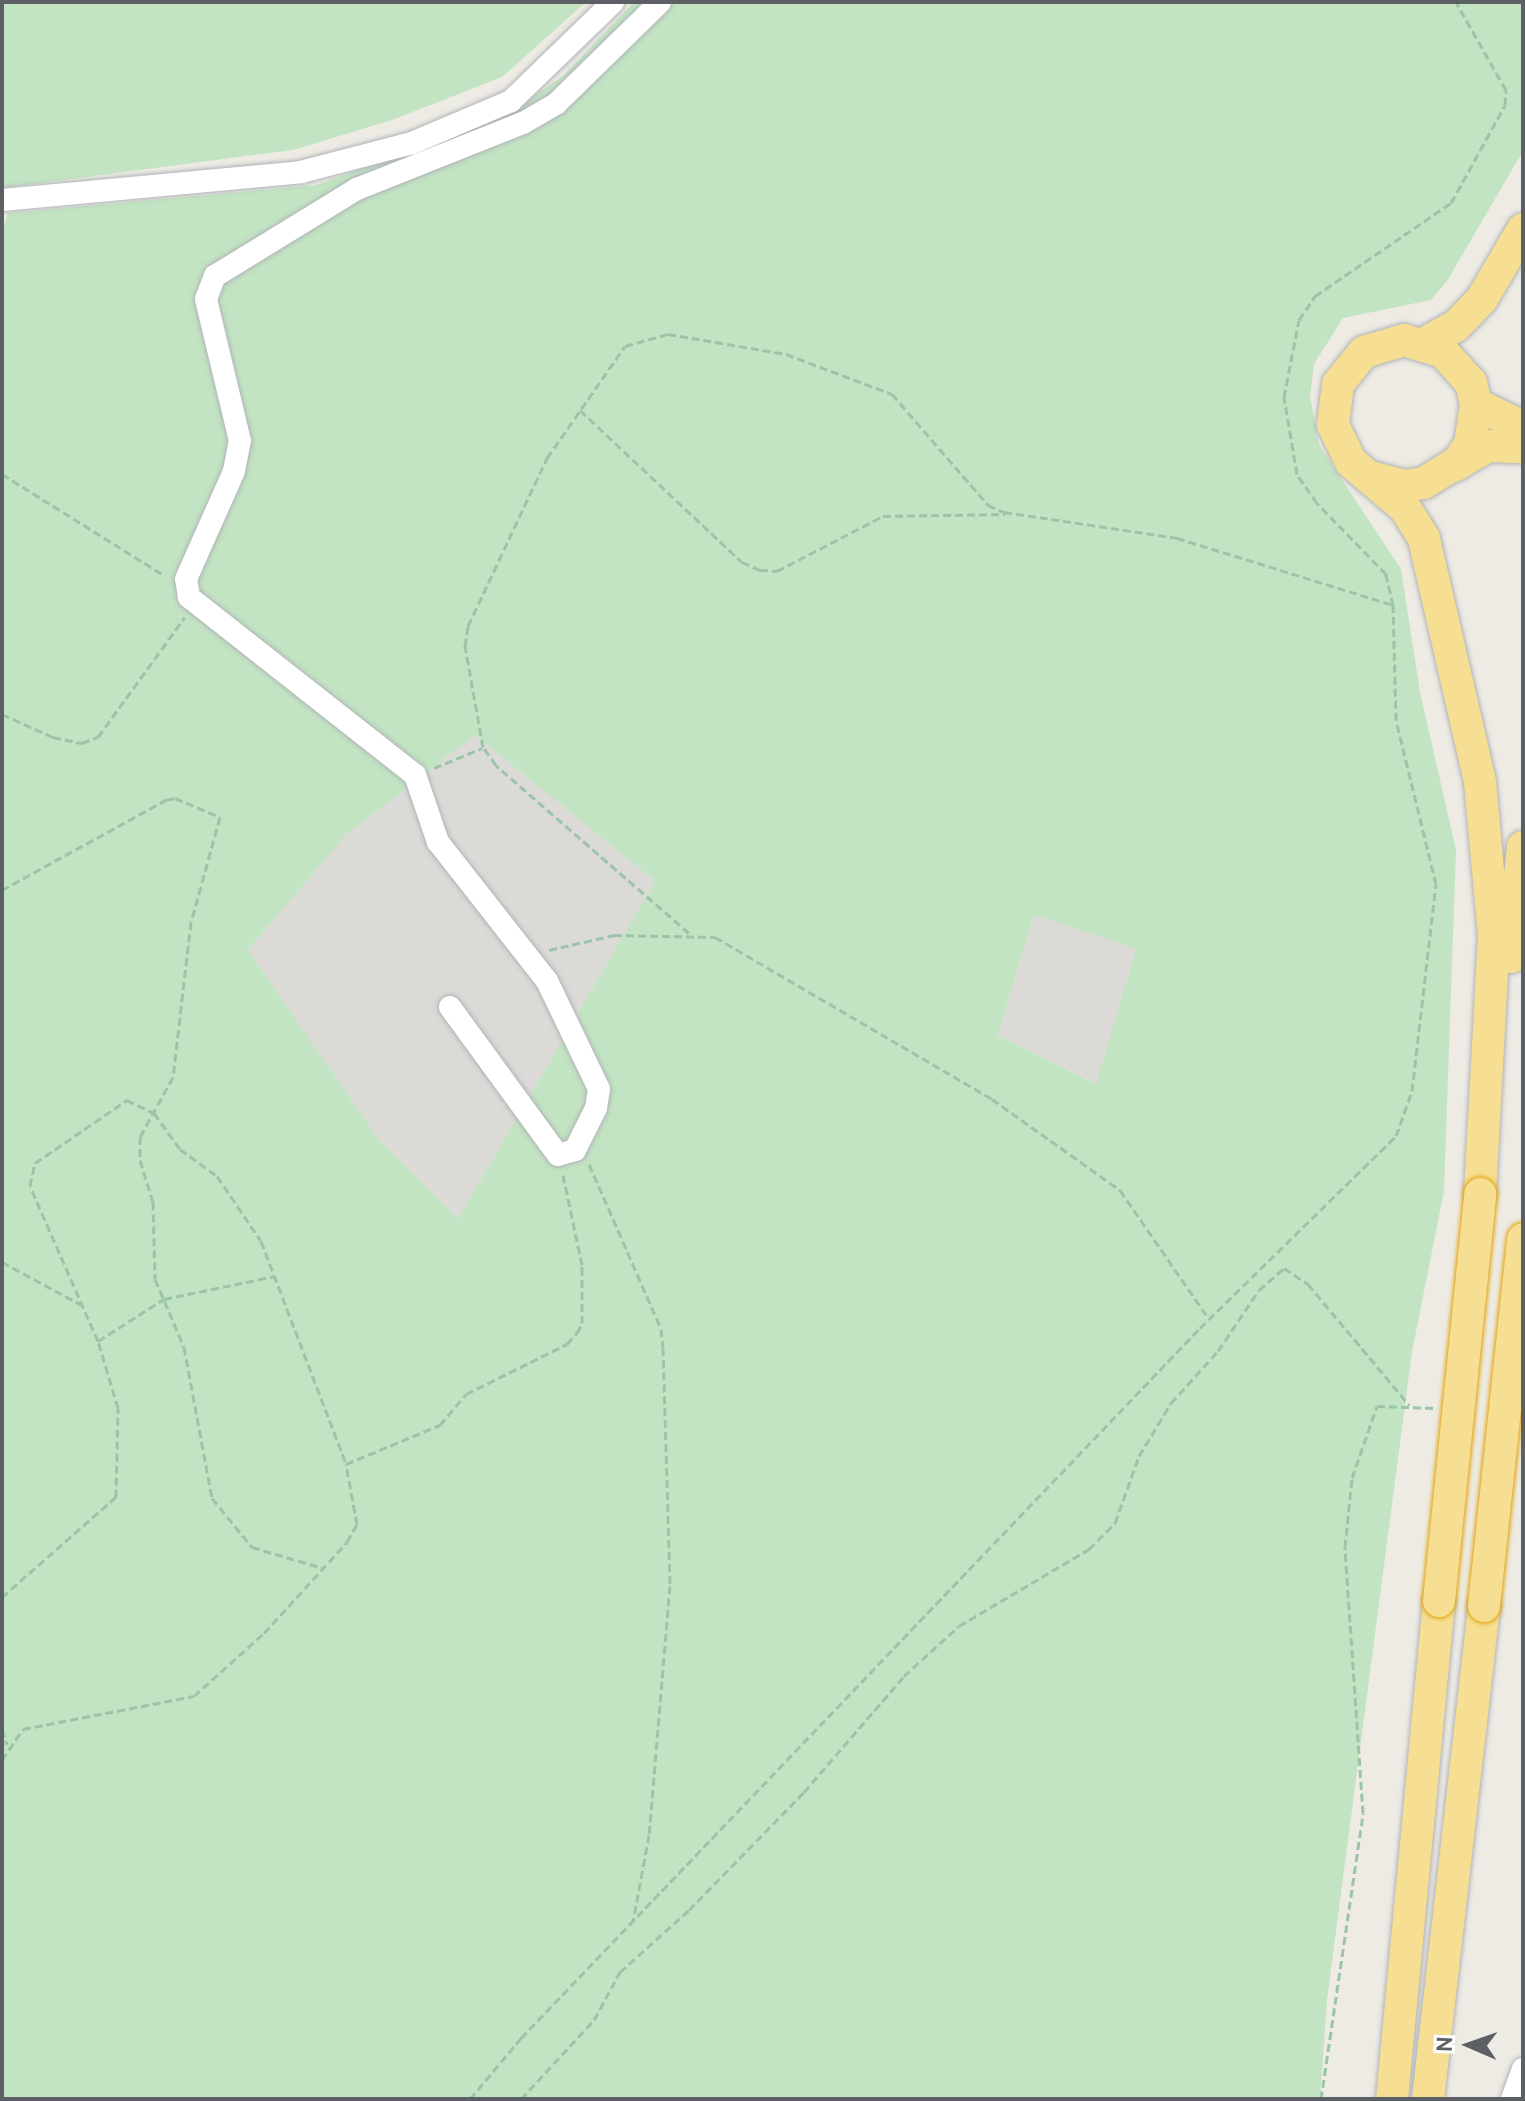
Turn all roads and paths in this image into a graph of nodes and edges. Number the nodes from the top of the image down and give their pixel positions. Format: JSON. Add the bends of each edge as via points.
{"nodes":[{"id":1,"x":613,"y":2,"type":"edge"},
{"id":2,"x":660,"y":2,"type":"edge"},
{"id":3,"x":1456,"y":2,"type":"edge"},
{"id":4,"x":2,"y":200,"type":"edge"},
{"id":5,"x":1523,"y":229,"type":"edge"},
{"id":6,"x":1425,"y":343,"type":"junction"},
{"id":7,"x":1476,"y":404,"type":"junction"},
{"id":8,"x":580,"y":410,"type":"junction"},
{"id":9,"x":1519,"y":436,"type":"edge"},
{"id":10,"x":2,"y":474,"type":"edge"},
{"id":11,"x":1442,"y":475,"type":"junction"},
{"id":12,"x":1367,"y":476,"type":"junction"},
{"id":13,"x":1012,"y":514,"type":"junction"},
{"id":14,"x":191,"y":595,"type":"junction"},
{"id":15,"x":1393,"y":605,"type":"junction"},
{"id":16,"x":2,"y":714,"type":"edge"},
{"id":17,"x":483,"y":747,"type":"junction"},
{"id":18,"x":415,"y":775,"type":"junction"},
{"id":19,"x":1523,"y":847,"type":"edge"},
{"id":20,"x":2,"y":890,"type":"edge"},
{"id":21,"x":689,"y":933,"type":"junction"},
{"id":22,"x":526,"y":955,"type":"junction"},
{"id":23,"x":450,"y":1007,"type":"dead end"},
{"id":24,"x":154,"y":1113,"type":"junction"},
{"id":25,"x":578,"y":1144,"type":"junction"},
{"id":26,"x":558,"y":1155,"type":"junction"},
{"id":27,"x":1480,"y":1194,"type":"junction"},
{"id":28,"x":1523,"y":1239,"type":"edge"},
{"id":29,"x":2,"y":1262,"type":"edge"},
{"id":30,"x":275,"y":1276,"type":"junction"},
{"id":31,"x":164,"y":1299,"type":"junction"},
{"id":32,"x":82,"y":1305,"type":"junction"},
{"id":33,"x":1209,"y":1319,"type":"junction"},
{"id":34,"x":98,"y":1341,"type":"junction"},
{"id":35,"x":1409,"y":1405,"type":"junction"},
{"id":36,"x":1428,"y":1405,"type":"dead end"},
{"id":37,"x":346,"y":1464,"type":"junction"},
{"id":38,"x":323,"y":1568,"type":"junction"},
{"id":39,"x":2,"y":1597,"type":"edge"},
{"id":40,"x":2,"y":1729,"type":"edge"},
{"id":41,"x":8,"y":1745,"type":"junction"},
{"id":42,"x":2,"y":1760,"type":"edge"},
{"id":43,"x":633,"y":1922,"type":"junction"},
{"id":44,"x":1523,"y":2069,"type":"edge"},
{"id":45,"x":470,"y":2099,"type":"edge"},
{"id":46,"x":521,"y":2099,"type":"edge"},
{"id":47,"x":1321,"y":2099,"type":"edge"},
{"id":48,"x":1392,"y":2099,"type":"edge"},
{"id":49,"x":1428,"y":2099,"type":"edge"},
{"id":50,"x":1512,"y":2099,"type":"edge"}],
"edges":[{"from":1,"to":4,"type":"lane","via":[[511,101],[412,143],[301,172]]},
{"from":2,"to":14,"type":"lane","via":[[541,113],[357,189],[215,276],[206,315],[240,441]]},
{"from":3,"to":15,"type":"path","via":[[1506,90],[1505,105],[1451,203],[1315,296],[1299,320],[1284,397],[1297,474],[1317,503],[1379,564]]},
{"from":5,"to":6,"type":"highway","via":[[1482,299],[1456,326]]},
{"from":6,"to":7,"type":"highway","via":[[1459,366]]},
{"from":6,"to":12,"type":"highway","via":[[1383,343],[1364,352],[1338,384],[1332,404],[1339,445]]},
{"from":7,"to":9,"type":"highway"},
{"from":7,"to":11,"type":"highway","via":[[1470,444]]},
{"from":8,"to":13,"type":"path","via":[[742,562],[760,570],[777,571],[883,516]]},
{"from":8,"to":13,"type":"path","via":[[625,346],[648,336],[668,334],[786,354],[892,394],[988,505]]},
{"from":8,"to":17,"type":"path","via":[[547,458],[468,626],[465,646]]},
{"from":9,"to":11,"type":"highway","via":[[1473,451]]},
{"from":10,"to":14,"type":"path"},
{"from":11,"to":12,"type":"highway","via":[[1405,486]]},
{"from":12,"to":27,"type":"highway","via":[[1405,508],[1424,539],[1480,782],[1494,935]]},
{"from":13,"to":15,"type":"path","via":[[1177,538]]},
{"from":14,"to":16,"type":"path","via":[[98,737],[82,743],[53,737]]},
{"from":14,"to":18,"type":"lane"},
{"from":15,"to":33,"type":"path","via":[[1396,720],[1436,884],[1412,1091],[1396,1136]]},
{"from":17,"to":18,"type":"path"},
{"from":17,"to":21,"type":"path","via":[[496,765]]},
{"from":18,"to":22,"type":"lane","via":[[438,842]]},
{"from":19,"to":27,"type":"highway"},
{"from":20,"to":24,"type":"path","via":[[166,800],[175,798],[220,817],[191,922],[173,1077]]},
{"from":21,"to":22,"type":"path","via":[[614,935]]},
{"from":21,"to":33,"type":"path","via":[[715,937],[992,1099],[1120,1190]]},
{"from":22,"to":25,"type":"lane","via":[[547,981],[599,1089]]},
{"from":23,"to":26,"type":"lane"},
{"from":24,"to":30,"type":"path","via":[[180,1149],[217,1176],[261,1241]]},
{"from":24,"to":31,"type":"path","via":[[140,1137],[140,1160],[153,1202],[155,1279]]},
{"from":24,"to":32,"type":"path","via":[[127,1100],[35,1163],[33,1198]]},
{"from":25,"to":26,"type":"lane"},
{"from":25,"to":43,"type":"path","via":[[661,1329],[663,1348],[670,1586],[649,1835]]},
{"from":26,"to":37,"type":"path","via":[[582,1265],[582,1323],[577,1333],[567,1344],[466,1394],[440,1425]]},
{"from":27,"to":48,"type":"highway","bridge":true},
{"from":28,"to":49,"type":"highway","bridge":true},
{"from":29,"to":32,"type":"path"},
{"from":30,"to":31,"type":"path"},
{"from":30,"to":37,"type":"path"},
{"from":31,"to":34,"type":"path"},
{"from":31,"to":38,"type":"path","via":[[184,1347],[212,1498],[252,1547]]},
{"from":32,"to":34,"type":"path"},
{"from":33,"to":43,"type":"path"},
{"from":34,"to":39,"type":"path","via":[[118,1408],[116,1497]]},
{"from":35,"to":36,"type":"path"},
{"from":35,"to":46,"type":"path","via":[[1308,1284],[1284,1268],[1259,1290],[1218,1351],[1171,1403],[1139,1456],[1115,1523],[1089,1549],[959,1626],[904,1676],[804,1792],[620,1972],[594,2020]]},
{"from":35,"to":47,"type":"path","via":[[1377,1406],[1352,1478],[1345,1547],[1363,1813]]},
{"from":37,"to":38,"type":"path","via":[[357,1524]]},
{"from":38,"to":41,"type":"path","via":[[264,1633],[194,1696],[23,1729]]},
{"from":40,"to":41,"type":"path"},
{"from":41,"to":42,"type":"path"},
{"from":43,"to":45,"type":"path"},
{"from":44,"to":50,"type":"lane"}]}
